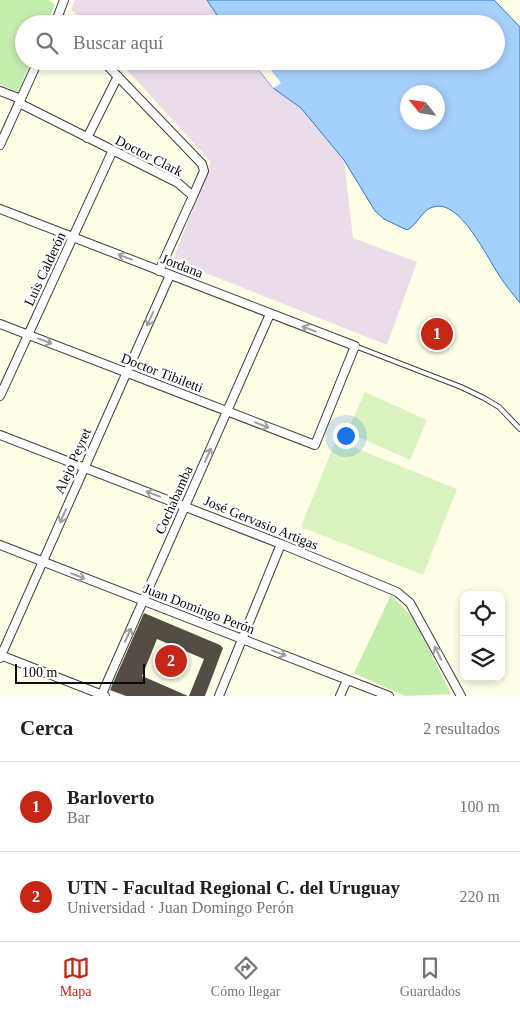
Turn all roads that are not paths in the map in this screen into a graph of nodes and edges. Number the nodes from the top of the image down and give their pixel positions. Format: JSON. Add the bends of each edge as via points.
{"nodes":[{"id":1,"x":64,"y":0,"type":"edge"},
{"id":2,"x":58,"y":15,"type":"edge"},
{"id":3,"x":34,"y":70,"type":"edge"},
{"id":4,"x":112,"y":70,"type":"edge"},
{"id":5,"x":118,"y":76,"type":"junction"},
{"id":6,"x":0,"y":91,"type":"edge"},
{"id":7,"x":20,"y":101,"type":"junction"},
{"id":8,"x":87,"y":138,"type":"junction"},
{"id":9,"x":0,"y":145,"type":"edge"},
{"id":10,"x":112,"y":152,"type":"junction"},
{"id":11,"x":193,"y":196,"type":"junction"},
{"id":12,"x":0,"y":209,"type":"edge"},
{"id":13,"x":73,"y":237,"type":"junction"},
{"id":14,"x":159,"y":271,"type":"junction"},
{"id":15,"x":170,"y":275,"type":"junction"},
{"id":16,"x":270,"y":314,"type":"junction"},
{"id":17,"x":0,"y":324,"type":"edge"},
{"id":18,"x":29,"y":335,"type":"junction"},
{"id":19,"x":355,"y":346,"type":"junction"},
{"id":20,"x":126,"y":372,"type":"junction"},
{"id":21,"x":0,"y":396,"type":"edge"},
{"id":22,"x":227,"y":411,"type":"junction"},
{"id":23,"x":520,"y":429,"type":"edge"},
{"id":24,"x":0,"y":435,"type":"edge"},
{"id":25,"x":84,"y":467,"type":"junction"},
{"id":26,"x":185,"y":506,"type":"junction"},
{"id":27,"x":281,"y":544,"type":"junction"},
{"id":28,"x":0,"y":545,"type":"edge"},
{"id":29,"x":42,"y":562,"type":"junction"},
{"id":30,"x":143,"y":600,"type":"junction"},
{"id":31,"x":243,"y":639,"type":"junction"},
{"id":32,"x":0,"y":656,"type":"edge"},
{"id":33,"x":347,"y":680,"type":"junction"},
{"id":34,"x":103,"y":696,"type":"edge"},
{"id":35,"x":219,"y":696,"type":"edge"},
{"id":36,"x":340,"y":696,"type":"edge"},
{"id":37,"x":389,"y":696,"type":"edge"},
{"id":38,"x":461,"y":696,"type":"edge"}],
"edges":[{"from":1,"to":2,"type":"street"},
{"from":3,"to":7,"type":"street"},
{"from":4,"to":5,"type":"street"},
{"from":5,"to":8,"type":"street"},
{"from":5,"to":11,"type":"street","via":[[202,164],[204,171]]},
{"from":6,"to":7,"type":"street","name":"Doctor Clark"},
{"from":7,"to":8,"type":"street","name":"Doctor Clark"},
{"from":7,"to":9,"type":"street"},
{"from":8,"to":10,"type":"street","name":"Doctor Clark"},
{"from":10,"to":11,"type":"street","name":"Doctor Clark","via":[[178,183]]},
{"from":10,"to":13,"type":"street","name":"Luis Calderón"},
{"from":11,"to":14,"type":"street"},
{"from":12,"to":13,"type":"street","name":"Jordana"},
{"from":14,"to":13,"type":"street","name":"Jordana","one_way":true},
{"from":13,"to":18,"type":"street","name":"Luis Calderón"},
{"from":14,"to":15,"type":"street","name":"Jordana"},
{"from":15,"to":16,"type":"street","name":"Jordana"},
{"from":15,"to":20,"type":"street","name":"Alejo Peyret","one_way":true},
{"from":19,"to":16,"type":"street","name":"Jordana","one_way":true},
{"from":16,"to":22,"type":"street","name":"Cochabamba"},
{"from":17,"to":18,"type":"street","name":"Doctor Tibiletti"},
{"from":18,"to":20,"type":"street","name":"Doctor Tibiletti","one_way":true},
{"from":18,"to":21,"type":"street","name":"Luis Calderón"},
{"from":22,"to":19,"type":"street","name":"Doctor Tibiletti","one_way":true,"via":[[315,445]]},
{"from":19,"to":23,"type":"lane","via":[[484,398],[499,407]]},
{"from":20,"to":22,"type":"street","name":"Doctor Tibiletti"},
{"from":20,"to":25,"type":"street","name":"Alejo Peyret"},
{"from":26,"to":22,"type":"street","name":"Cochabamba","one_way":true},
{"from":24,"to":25,"type":"street","name":"José Gervasio Artigas"},
{"from":26,"to":25,"type":"street","name":"José Gervasio Artigas","one_way":true},
{"from":25,"to":29,"type":"street","name":"Alejo Peyret","one_way":true},
{"from":26,"to":27,"type":"street","name":"José Gervasio Artigas"},
{"from":26,"to":30,"type":"street","name":"Cochabamba"},
{"from":27,"to":31,"type":"street"},
{"from":38,"to":27,"type":"street","name":"José Gervasio Artigas","one_way":true,"via":[[415,611],[398,592]]},
{"from":28,"to":29,"type":"street","name":"Juan Domingo Perón"},
{"from":29,"to":30,"type":"street","name":"Juan Domingo Perón","one_way":true},
{"from":29,"to":32,"type":"street","name":"Alejo Peyret"},
{"from":30,"to":31,"type":"street","name":"Juan Domingo Perón"},
{"from":34,"to":30,"type":"street","name":"Cochabamba","one_way":true},
{"from":31,"to":33,"type":"street","name":"Juan Domingo Perón","one_way":true},
{"from":31,"to":35,"type":"street"},
{"from":32,"to":34,"type":"street"},
{"from":33,"to":36,"type":"street"},
{"from":33,"to":37,"type":"street","name":"Juan Domingo Perón"}]}
